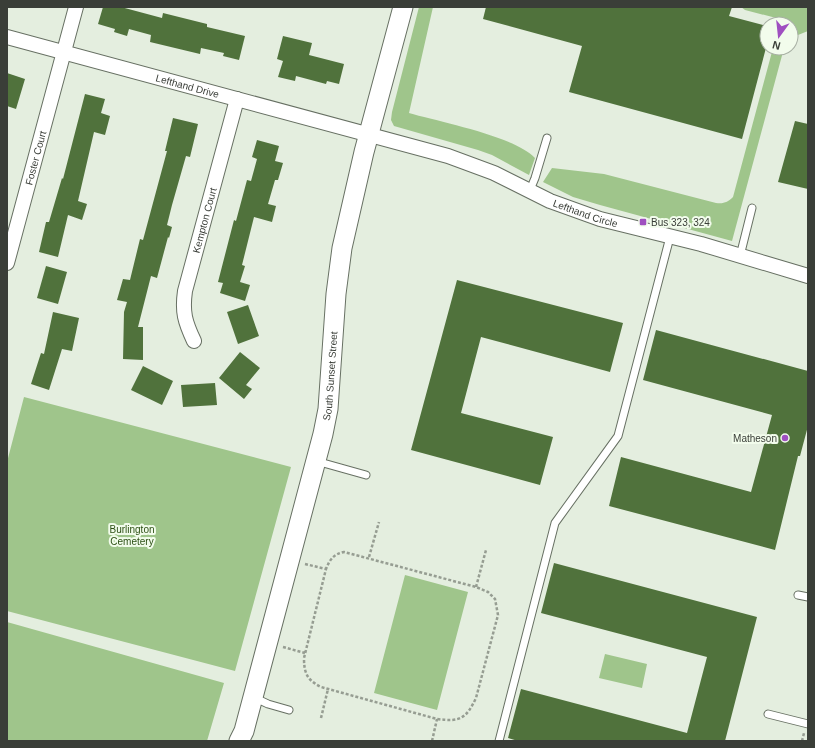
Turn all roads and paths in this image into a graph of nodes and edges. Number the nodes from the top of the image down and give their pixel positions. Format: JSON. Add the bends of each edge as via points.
{"nodes":[{"id":1,"x":76,"y":7,"type":"edge"},
{"id":2,"x":402,"y":7,"type":"edge"},
{"id":3,"x":7,"y":37,"type":"edge"},
{"id":4,"x":64,"y":52,"type":"junction"},
{"id":5,"x":237,"y":99,"type":"junction"},
{"id":6,"x":369,"y":134,"type":"junction"},
{"id":7,"x":547,"y":138,"type":"dead end"},
{"id":8,"x":530,"y":190,"type":"junction"},
{"id":9,"x":752,"y":208,"type":"dead end"},
{"id":10,"x":670,"y":237,"type":"junction"},
{"id":11,"x":740,"y":256,"type":"junction"},
{"id":12,"x":7,"y":264,"type":"edge"},
{"id":13,"x":808,"y":276,"type":"edge"},
{"id":14,"x":194,"y":341,"type":"dead end"},
{"id":15,"x":315,"y":461,"type":"junction"},
{"id":16,"x":366,"y":475,"type":"dead end"},
{"id":17,"x":378,"y":522,"type":"dead end"},
{"id":18,"x":486,"y":550,"type":"dead end"},
{"id":19,"x":369,"y":557,"type":"junction"},
{"id":20,"x":305,"y":564,"type":"dead end"},
{"id":21,"x":326,"y":569,"type":"junction"},
{"id":22,"x":476,"y":587,"type":"junction"},
{"id":23,"x":798,"y":595,"type":"dead end"},
{"id":24,"x":808,"y":598,"type":"edge"},
{"id":25,"x":283,"y":647,"type":"dead end"},
{"id":26,"x":305,"y":653,"type":"junction"},
{"id":27,"x":328,"y":689,"type":"junction"},
{"id":28,"x":253,"y":697,"type":"junction"},
{"id":29,"x":288,"y":710,"type":"dead end"},
{"id":30,"x":768,"y":714,"type":"dead end"},
{"id":31,"x":321,"y":718,"type":"dead end"},
{"id":32,"x":437,"y":719,"type":"junction"},
{"id":33,"x":808,"y":724,"type":"edge"},
{"id":34,"x":239,"y":741,"type":"edge"},
{"id":35,"x":432,"y":741,"type":"edge"},
{"id":36,"x":499,"y":741,"type":"edge"}],
"edges":[{"from":1,"to":4,"type":"street","name":"Foster Court"},
{"from":2,"to":6,"type":"street","name":"South Sunset Street"},
{"from":3,"to":4,"type":"street","name":"Lefthand Drive"},
{"from":4,"to":5,"type":"street","name":"Lefthand Drive"},
{"from":4,"to":12,"type":"street","name":"Foster Court"},
{"from":5,"to":6,"type":"street","name":"Lefthand Drive"},
{"from":5,"to":14,"type":"street","name":"Kempton Court","via":[[185,291],[183,309]]},
{"from":6,"to":8,"type":"street","name":"Lefthand Circle","via":[[448,156]]},
{"from":6,"to":15,"type":"street","name":"South Sunset Street","via":[[338,275],[328,409]]},
{"from":7,"to":8,"type":"lane"},
{"from":8,"to":10,"type":"street","name":"Lefthand Circle","via":[[600,219]]},
{"from":9,"to":11,"type":"lane"},
{"from":10,"to":11,"type":"street","name":"Lefthand Circle"},
{"from":10,"to":36,"type":"lane","via":[[618,436],[556,523]]},
{"from":11,"to":13,"type":"street","name":"Lefthand Circle"},
{"from":15,"to":16,"type":"lane"},
{"from":15,"to":28,"type":"street","name":"South Sunset Street"},
{"from":17,"to":19,"type":"path"},
{"from":18,"to":22,"type":"path"},
{"from":19,"to":21,"type":"path","via":[[336,553]]},
{"from":19,"to":22,"type":"path"},
{"from":20,"to":21,"type":"path"},
{"from":21,"to":26,"type":"path"},
{"from":22,"to":32,"type":"path","via":[[488,592],[495,599],[498,615],[476,698],[465,716],[452,721]]},
{"from":23,"to":24,"type":"lane"},
{"from":25,"to":26,"type":"path"},
{"from":26,"to":27,"type":"path","via":[[306,676],[312,683]]},
{"from":27,"to":31,"type":"path"},
{"from":27,"to":32,"type":"path"},
{"from":28,"to":29,"type":"lane"},
{"from":28,"to":34,"type":"street","name":"South Sunset Street"},
{"from":30,"to":33,"type":"lane"},
{"from":32,"to":35,"type":"path"}]}
